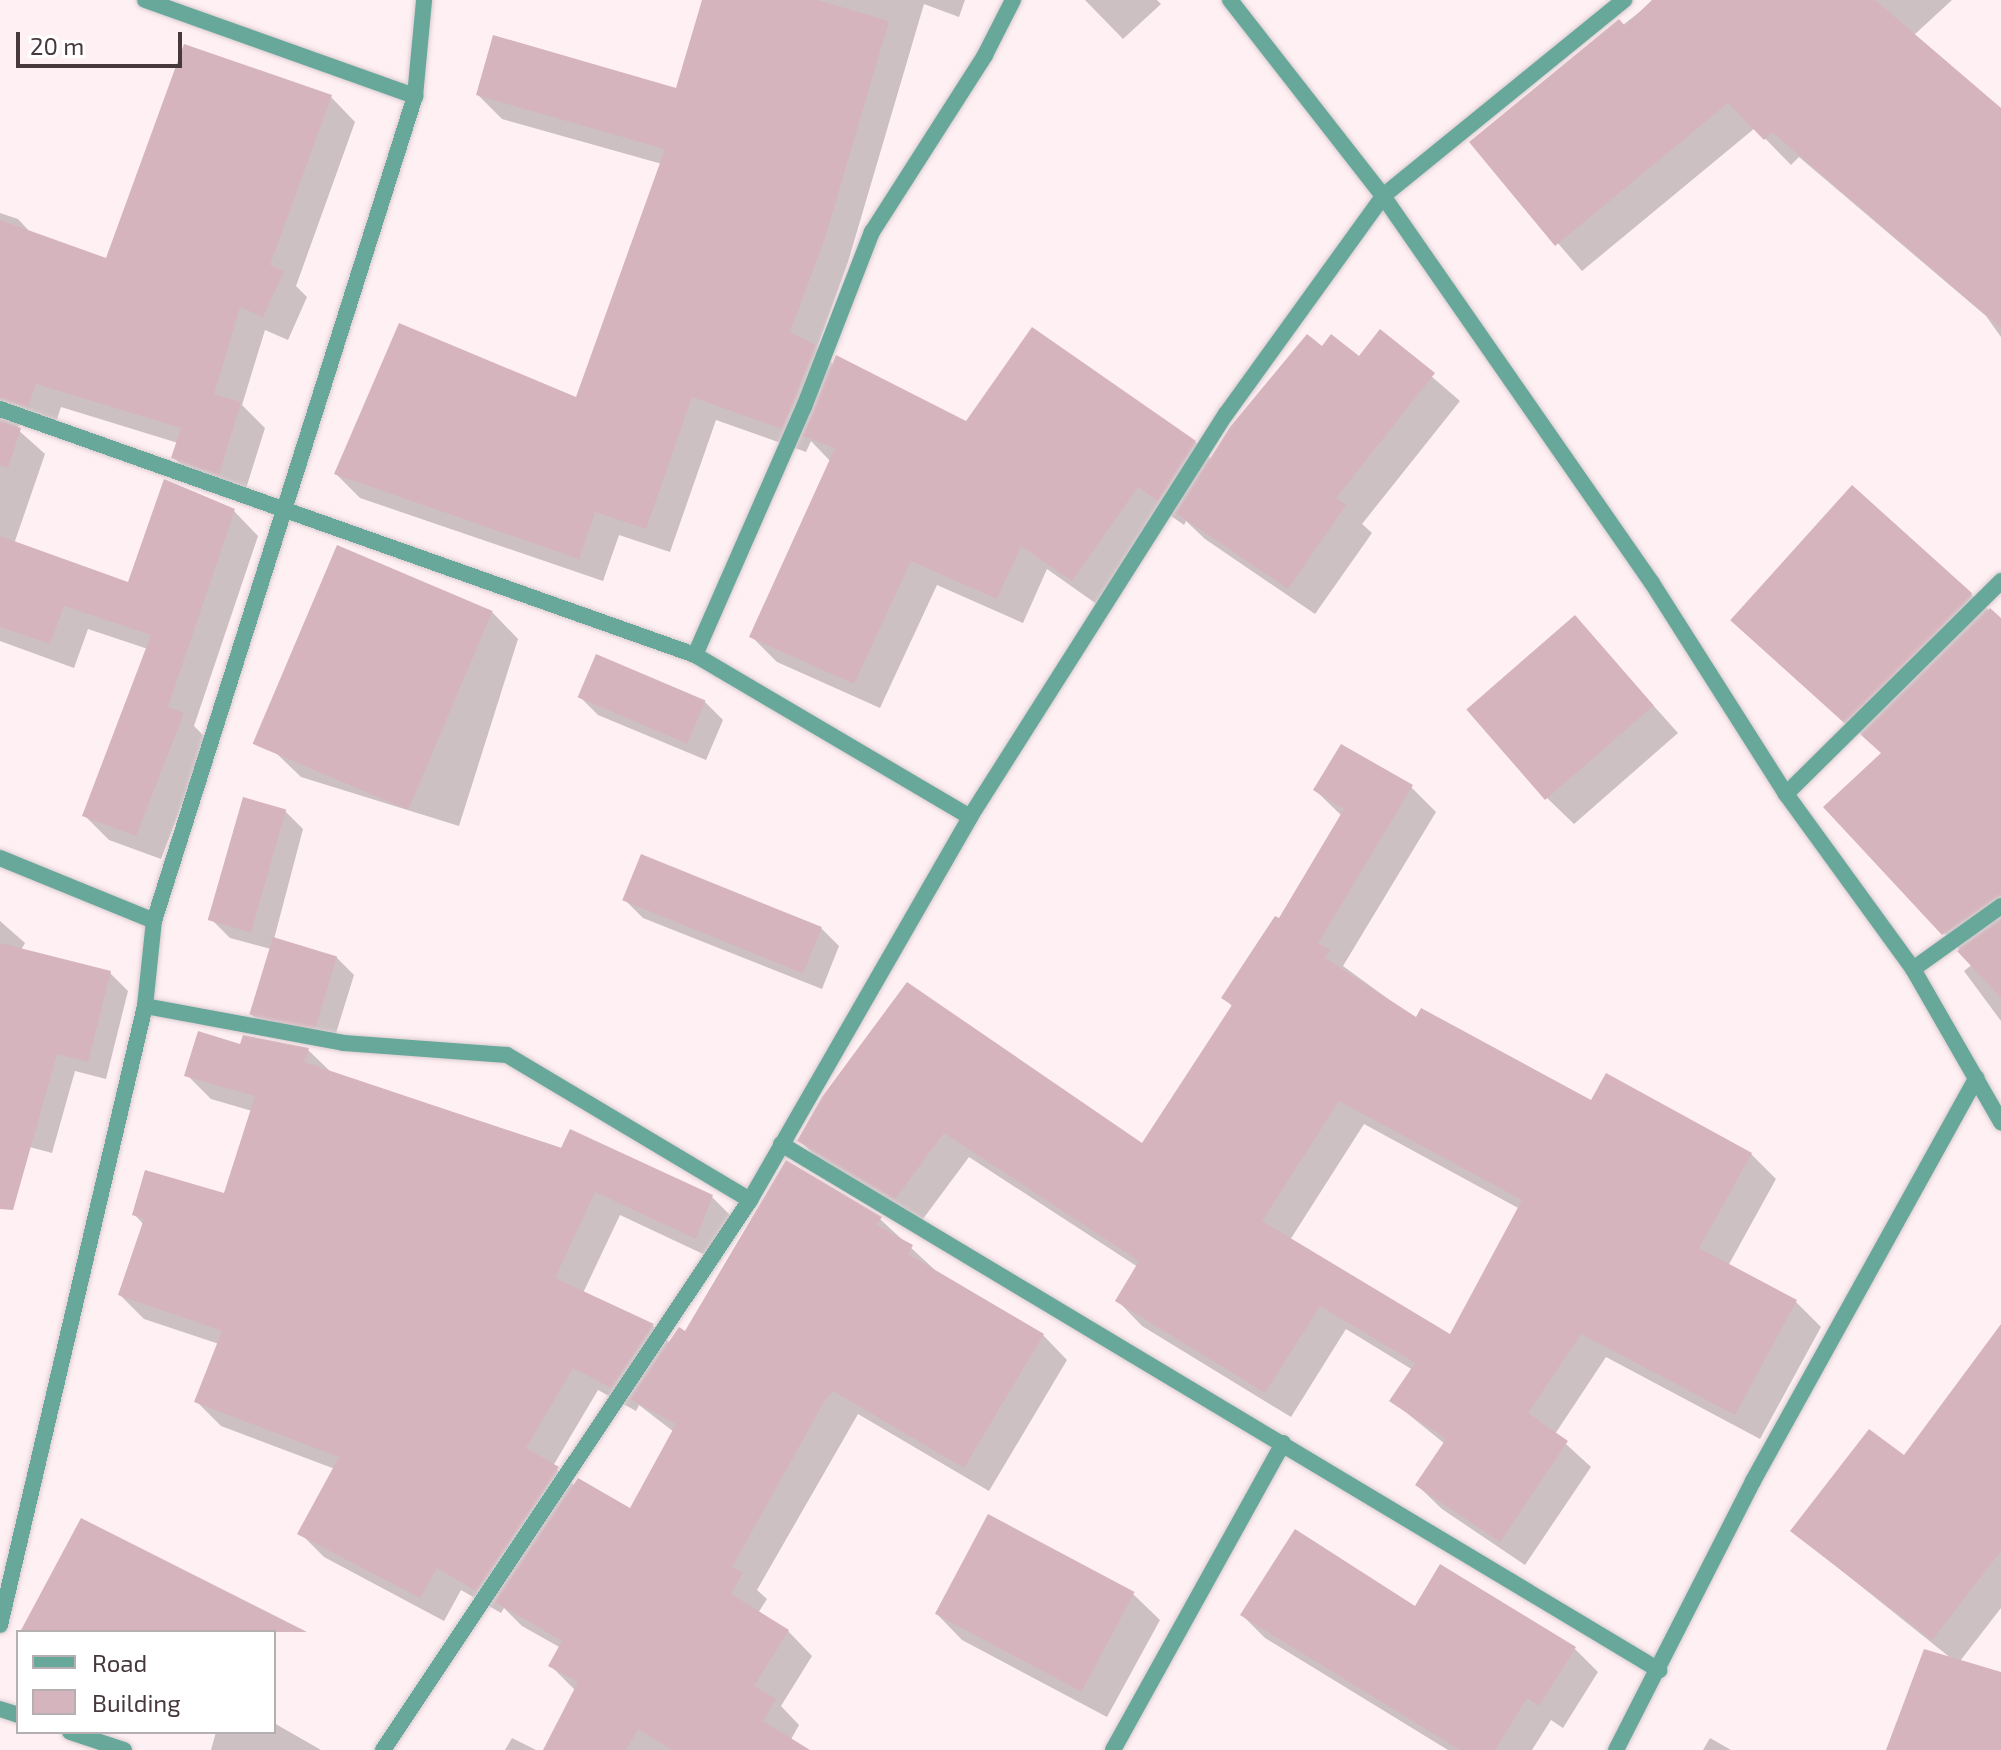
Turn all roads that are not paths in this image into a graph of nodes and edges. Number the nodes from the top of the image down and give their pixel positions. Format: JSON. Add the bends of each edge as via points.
{"nodes":[{"id":1,"x":145,"y":0,"type":"edge"},
{"id":2,"x":424,"y":0,"type":"edge"},
{"id":3,"x":1013,"y":0,"type":"edge"},
{"id":4,"x":1230,"y":0,"type":"edge"},
{"id":5,"x":1624,"y":0,"type":"edge"},
{"id":6,"x":415,"y":96,"type":"junction"},
{"id":7,"x":1383,"y":196,"type":"junction"},
{"id":8,"x":0,"y":409,"type":"edge"},
{"id":9,"x":285,"y":513,"type":"junction"},
{"id":10,"x":2001,"y":581,"type":"edge"},
{"id":11,"x":695,"y":655,"type":"junction"},
{"id":12,"x":1786,"y":794,"type":"junction"},
{"id":13,"x":970,"y":817,"type":"junction"},
{"id":14,"x":0,"y":858,"type":"edge"},
{"id":15,"x":2001,"y":906,"type":"edge"},
{"id":16,"x":154,"y":921,"type":"junction"},
{"id":17,"x":1913,"y":969,"type":"junction"},
{"id":18,"x":145,"y":1006,"type":"junction"},
{"id":19,"x":1976,"y":1078,"type":"junction"},
{"id":20,"x":2001,"y":1122,"type":"edge"},
{"id":21,"x":781,"y":1144,"type":"junction"},
{"id":22,"x":750,"y":1200,"type":"junction"},
{"id":23,"x":1283,"y":1443,"type":"junction"},
{"id":24,"x":0,"y":1625,"type":"edge"},
{"id":25,"x":1659,"y":1670,"type":"junction"},
{"id":26,"x":76,"y":1734,"type":"edge"},
{"id":27,"x":124,"y":1750,"type":"edge"},
{"id":28,"x":383,"y":1750,"type":"edge"},
{"id":29,"x":1113,"y":1750,"type":"edge"},
{"id":30,"x":1616,"y":1750,"type":"edge"}],
"edges":[{"from":1,"to":6,"type":"street"},
{"from":2,"to":6,"type":"street"},
{"from":3,"to":11,"type":"street","via":[[985,55],[872,232],[804,407]]},
{"from":4,"to":7,"type":"street"},
{"from":5,"to":7,"type":"street"},
{"from":6,"to":9,"type":"street"},
{"from":7,"to":12,"type":"street","via":[[1652,583]]},
{"from":7,"to":13,"type":"street","via":[[1226,414]]},
{"from":8,"to":9,"type":"street"},
{"from":9,"to":11,"type":"street"},
{"from":9,"to":16,"type":"street"},
{"from":10,"to":12,"type":"street"},
{"from":11,"to":13,"type":"street"},
{"from":12,"to":17,"type":"street"},
{"from":13,"to":21,"type":"street"},
{"from":14,"to":16,"type":"street"},
{"from":15,"to":17,"type":"street"},
{"from":16,"to":18,"type":"street"},
{"from":17,"to":19,"type":"street"},
{"from":18,"to":22,"type":"street","via":[[344,1043],[507,1055]]},
{"from":18,"to":24,"type":"street"},
{"from":19,"to":20,"type":"street"},
{"from":19,"to":25,"type":"street","via":[[1753,1481]]},
{"from":21,"to":22,"type":"street"},
{"from":21,"to":23,"type":"street"},
{"from":22,"to":28,"type":"street"},
{"from":23,"to":25,"type":"street"},
{"from":23,"to":29,"type":"street"},
{"from":25,"to":30,"type":"street"},
{"from":26,"to":27,"type":"street"}]}
